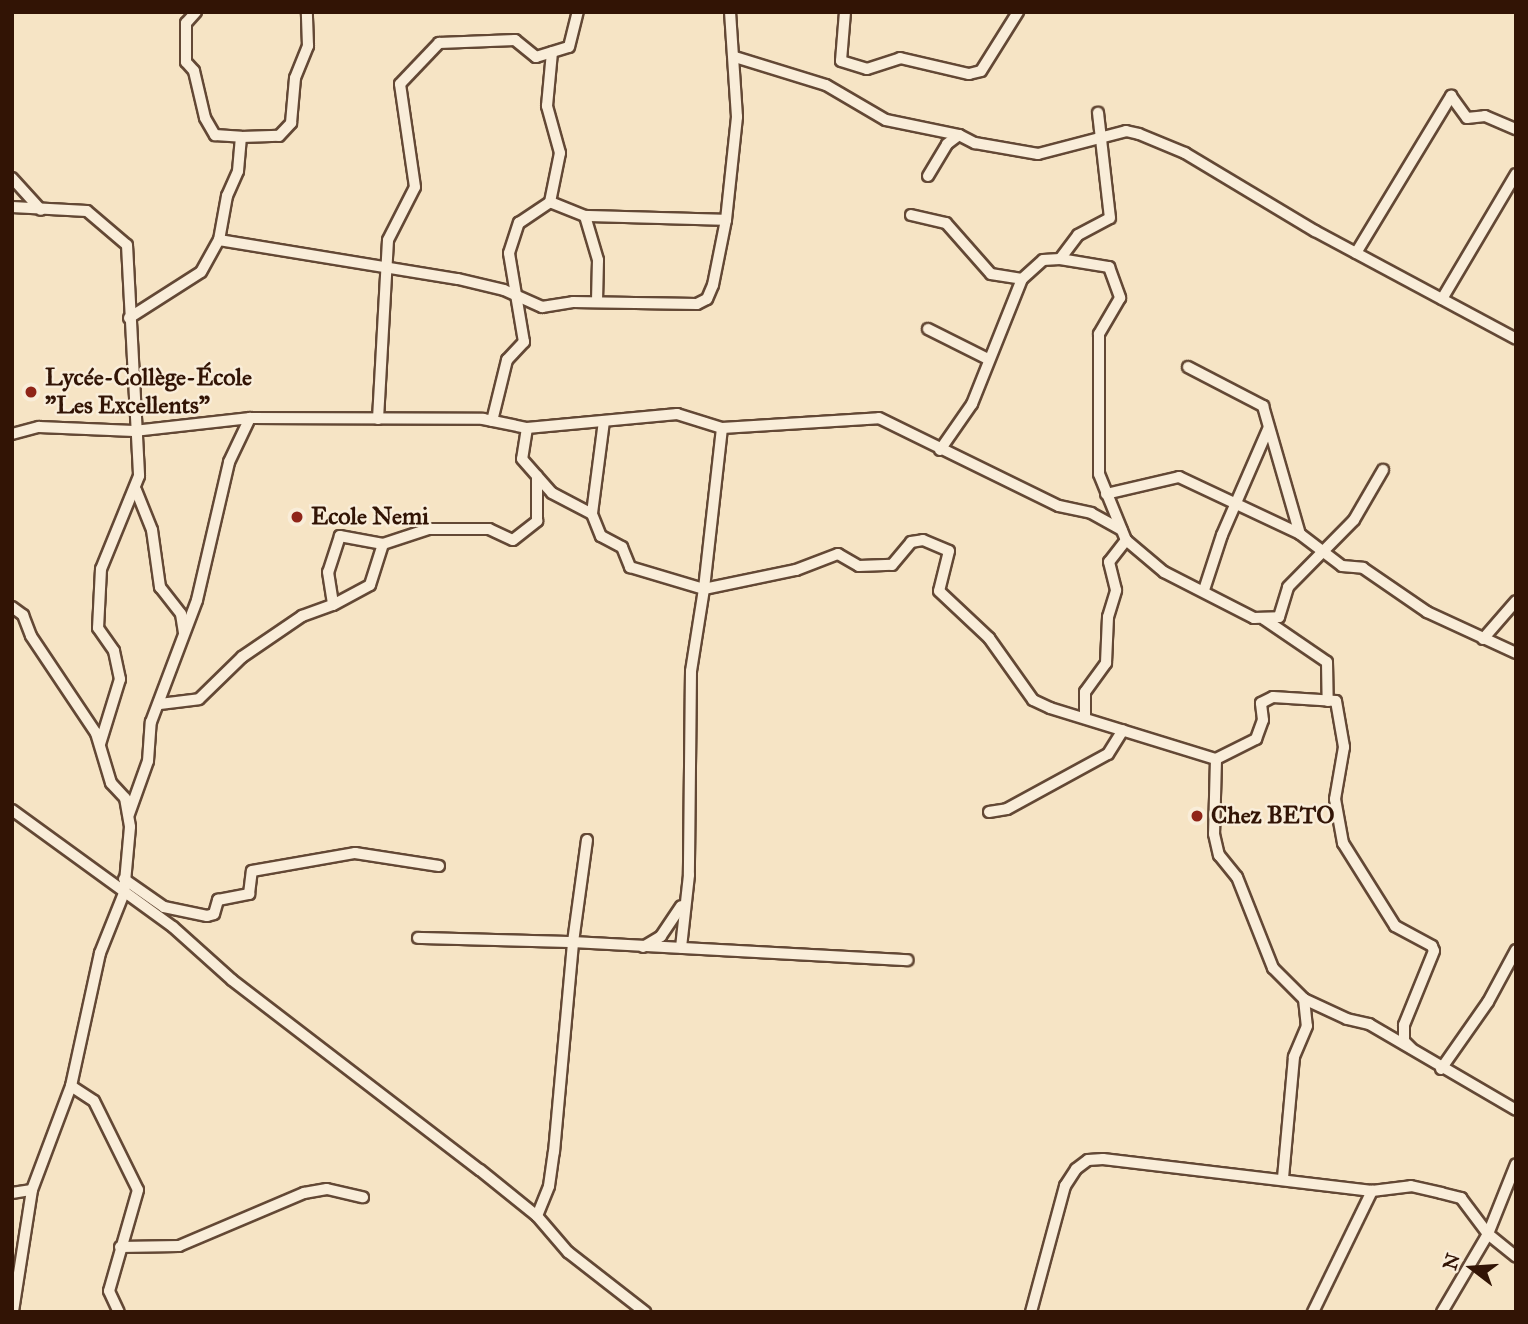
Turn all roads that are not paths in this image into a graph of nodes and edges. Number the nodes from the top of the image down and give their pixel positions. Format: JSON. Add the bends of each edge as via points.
{"nodes":[{"id":1,"x":196,"y":12,"type":"edge"},
{"id":2,"x":307,"y":12,"type":"edge"},
{"id":3,"x":578,"y":12,"type":"edge"},
{"id":4,"x":730,"y":12,"type":"edge"},
{"id":5,"x":845,"y":12,"type":"edge"},
{"id":6,"x":1018,"y":12,"type":"edge"},
{"id":7,"x":552,"y":52,"type":"junction"},
{"id":8,"x":735,"y":57,"type":"junction"},
{"id":9,"x":1098,"y":113,"type":"dead end"},
{"id":10,"x":1516,"y":129,"type":"edge"},
{"id":11,"x":959,"y":135,"type":"junction"},
{"id":12,"x":241,"y":137,"type":"junction"},
{"id":13,"x":1102,"y":139,"type":"junction"},
{"id":14,"x":1516,"y":174,"type":"edge"},
{"id":15,"x":928,"y":176,"type":"dead end"},
{"id":16,"x":12,"y":178,"type":"edge"},
{"id":17,"x":550,"y":202,"type":"junction"},
{"id":18,"x":12,"y":207,"type":"edge"},
{"id":19,"x":41,"y":210,"type":"junction"},
{"id":20,"x":911,"y":215,"type":"dead end"},
{"id":21,"x":585,"y":216,"type":"junction"},
{"id":22,"x":726,"y":220,"type":"junction"},
{"id":23,"x":219,"y":240,"type":"junction"},
{"id":24,"x":1356,"y":253,"type":"junction"},
{"id":25,"x":1060,"y":259,"type":"junction"},
{"id":26,"x":388,"y":268,"type":"junction"},
{"id":27,"x":1022,"y":279,"type":"junction"},
{"id":28,"x":517,"y":296,"type":"junction"},
{"id":29,"x":1442,"y":299,"type":"junction"},
{"id":30,"x":597,"y":302,"type":"junction"},
{"id":31,"x":129,"y":318,"type":"junction"},
{"id":32,"x":928,"y":329,"type":"dead end"},
{"id":33,"x":1516,"y":339,"type":"edge"},
{"id":34,"x":988,"y":359,"type":"junction"},
{"id":35,"x":1188,"y":367,"type":"dead end"},
{"id":36,"x":250,"y":418,"type":"junction"},
{"id":37,"x":378,"y":419,"type":"junction"},
{"id":38,"x":492,"y":421,"type":"junction"},
{"id":39,"x":604,"y":421,"type":"junction"},
{"id":40,"x":527,"y":428,"type":"junction"},
{"id":41,"x":722,"y":428,"type":"junction"},
{"id":42,"x":1268,"y":429,"type":"junction"},
{"id":43,"x":134,"y":430,"type":"junction"},
{"id":44,"x":13,"y":436,"type":"edge"},
{"id":45,"x":940,"y":450,"type":"junction"},
{"id":46,"x":1383,"y":470,"type":"dead end"},
{"id":47,"x":537,"y":476,"type":"junction"},
{"id":48,"x":136,"y":490,"type":"junction"},
{"id":49,"x":1105,"y":494,"type":"junction"},
{"id":50,"x":1237,"y":503,"type":"junction"},
{"id":51,"x":592,"y":514,"type":"junction"},
{"id":52,"x":1300,"y":534,"type":"junction"},
{"id":53,"x":1124,"y":535,"type":"junction"},
{"id":54,"x":383,"y":544,"type":"junction"},
{"id":55,"x":1325,"y":552,"type":"junction"},
{"id":56,"x":704,"y":589,"type":"junction"},
{"id":57,"x":1204,"y":590,"type":"junction"},
{"id":58,"x":1516,"y":601,"type":"edge"},
{"id":59,"x":333,"y":605,"type":"junction"},
{"id":60,"x":12,"y":607,"type":"edge"},
{"id":61,"x":1262,"y":618,"type":"junction"},
{"id":62,"x":184,"y":637,"type":"junction"},
{"id":63,"x":1483,"y":639,"type":"junction"},
{"id":64,"x":1516,"y":653,"type":"edge"},
{"id":65,"x":1328,"y":701,"type":"junction"},
{"id":66,"x":160,"y":704,"type":"junction"},
{"id":67,"x":1085,"y":718,"type":"junction"},
{"id":68,"x":1123,"y":730,"type":"junction"},
{"id":69,"x":100,"y":744,"type":"junction"},
{"id":70,"x":1216,"y":759,"type":"junction"},
{"id":71,"x":12,"y":810,"type":"edge"},
{"id":72,"x":989,"y":812,"type":"dead end"},
{"id":73,"x":129,"y":815,"type":"junction"},
{"id":74,"x":587,"y":840,"type":"dead end"},
{"id":75,"x":439,"y":866,"type":"dead end"},
{"id":76,"x":689,"y":875,"type":"junction"},
{"id":77,"x":124,"y":879,"type":"junction"},
{"id":78,"x":124,"y":893,"type":"junction"},
{"id":79,"x":418,"y":938,"type":"dead end"},
{"id":80,"x":573,"y":942,"type":"junction"},
{"id":81,"x":642,"y":947,"type":"junction"},
{"id":82,"x":681,"y":948,"type":"junction"},
{"id":83,"x":1516,"y":950,"type":"edge"},
{"id":84,"x":908,"y":960,"type":"dead end"},
{"id":85,"x":1304,"y":999,"type":"junction"},
{"id":86,"x":1411,"y":1048,"type":"junction"},
{"id":87,"x":1441,"y":1069,"type":"junction"},
{"id":88,"x":71,"y":1086,"type":"junction"},
{"id":89,"x":1516,"y":1110,"type":"edge"},
{"id":90,"x":1516,"y":1164,"type":"edge"},
{"id":91,"x":1283,"y":1177,"type":"junction"},
{"id":92,"x":32,"y":1190,"type":"junction"},
{"id":93,"x":1372,"y":1191,"type":"junction"},
{"id":94,"x":12,"y":1194,"type":"edge"},
{"id":95,"x":363,"y":1198,"type":"dead end"},
{"id":96,"x":537,"y":1216,"type":"junction"},
{"id":97,"x":1488,"y":1234,"type":"junction"},
{"id":98,"x":120,"y":1247,"type":"junction"},
{"id":99,"x":1516,"y":1256,"type":"edge"},
{"id":100,"x":13,"y":1312,"type":"edge"},
{"id":101,"x":120,"y":1312,"type":"edge"},
{"id":102,"x":645,"y":1312,"type":"edge"},
{"id":103,"x":1031,"y":1312,"type":"edge"},
{"id":104,"x":1313,"y":1312,"type":"edge"},
{"id":105,"x":1442,"y":1312,"type":"edge"}],
"edges":[{"from":1,"to":12,"type":"street","via":[[186,23],[186,62],[194,71],[205,118],[215,135]]},
{"from":2,"to":12,"type":"street","via":[[308,46],[295,78],[291,123],[279,135]]},
{"from":3,"to":7,"type":"street","via":[[569,47]]},
{"from":4,"to":8,"type":"street"},
{"from":5,"to":6,"type":"street","via":[[841,61],[867,69],[900,58],[969,74],[981,71]]},
{"from":7,"to":17,"type":"street","via":[[547,106],[560,153]]},
{"from":7,"to":26,"type":"street","via":[[536,57],[515,40],[439,43],[400,84],[415,187],[388,240]]},
{"from":8,"to":11,"type":"street","via":[[826,85],[886,120]]},
{"from":8,"to":22,"type":"street","via":[[737,117]]},
{"from":9,"to":13,"type":"street"},
{"from":10,"to":24,"type":"street","via":[[1485,116],[1467,117],[1451,96]]},
{"from":11,"to":13,"type":"street","via":[[975,143],[1038,155]]},
{"from":11,"to":15,"type":"street","via":[[947,144]]},
{"from":12,"to":23,"type":"street","via":[[238,171],[223,211]]},
{"from":13,"to":24,"type":"street","via":[[1126,131],[1158,140]]},
{"from":13,"to":25,"type":"street","via":[[1110,218],[1078,235]]},
{"from":14,"to":29,"type":"street"},
{"from":16,"to":19,"type":"street"},
{"from":17,"to":21,"type":"street"},
{"from":17,"to":28,"type":"street","via":[[519,223],[509,253]]},
{"from":18,"to":19,"type":"street"},
{"from":19,"to":31,"type":"street","via":[[87,211],[127,245]]},
{"from":20,"to":27,"type":"street","via":[[946,223],[991,274]]},
{"from":21,"to":22,"type":"street"},
{"from":21,"to":30,"type":"street","via":[[598,260]]},
{"from":22,"to":30,"type":"street","via":[[707,299],[697,304]]},
{"from":23,"to":26,"type":"street"},
{"from":23,"to":31,"type":"street","via":[[201,272],[189,283]]},
{"from":24,"to":29,"type":"street"},
{"from":25,"to":27,"type":"street","via":[[1042,260]]},
{"from":25,"to":49,"type":"street","via":[[1109,267],[1120,298],[1099,334],[1099,474]]},
{"from":26,"to":28,"type":"street","via":[[458,279]]},
{"from":26,"to":37,"type":"street"},
{"from":27,"to":34,"type":"street","via":[[1012,295],[1004,331]]},
{"from":28,"to":30,"type":"street","via":[[542,307]]},
{"from":28,"to":38,"type":"street","via":[[524,342],[507,360]]},
{"from":29,"to":33,"type":"street"},
{"from":31,"to":43,"type":"street"},
{"from":32,"to":34,"type":"street"},
{"from":34,"to":45,"type":"street","via":[[972,404]]},
{"from":35,"to":42,"type":"street","via":[[1263,405]]},
{"from":36,"to":37,"type":"street"},
{"from":36,"to":43,"type":"street"},
{"from":36,"to":62,"type":"street","via":[[229,462]]},
{"from":37,"to":38,"type":"street"},
{"from":38,"to":40,"type":"street"},
{"from":39,"to":40,"type":"street"},
{"from":39,"to":41,"type":"street","via":[[677,414]]},
{"from":39,"to":51,"type":"street"},
{"from":40,"to":47,"type":"street","via":[[522,458]]},
{"from":41,"to":45,"type":"street","via":[[879,418]]},
{"from":41,"to":56,"type":"street"},
{"from":42,"to":50,"type":"street"},
{"from":42,"to":52,"type":"street"},
{"from":43,"to":44,"type":"street","via":[[67,426]]},
{"from":43,"to":48,"type":"street","via":[[139,468]]},
{"from":45,"to":53,"type":"street","via":[[1059,506],[1091,513]]},
{"from":46,"to":55,"type":"street","via":[[1354,520]]},
{"from":47,"to":51,"type":"street","via":[[552,493]]},
{"from":47,"to":54,"type":"street","via":[[537,521],[513,540],[489,529],[429,529]]},
{"from":48,"to":62,"type":"street","via":[[152,530],[160,587],[181,614]]},
{"from":48,"to":69,"type":"street","via":[[102,569],[98,628],[114,651],[120,679]]},
{"from":49,"to":50,"type":"street","via":[[1179,477]]},
{"from":49,"to":53,"type":"street"},
{"from":50,"to":52,"type":"street"},
{"from":50,"to":57,"type":"street"},
{"from":51,"to":56,"type":"street","via":[[601,536],[622,547],[629,567]]},
{"from":52,"to":55,"type":"street"},
{"from":53,"to":57,"type":"street","via":[[1164,572]]},
{"from":53,"to":67,"type":"street","via":[[1109,562],[1116,590],[1108,617],[1106,663],[1084,692]]},
{"from":54,"to":59,"type":"street","via":[[370,585]]},
{"from":54,"to":59,"type":"street","via":[[340,536],[328,572]]},
{"from":55,"to":61,"type":"street","via":[[1288,587],[1279,617]]},
{"from":55,"to":63,"type":"street","via":[[1342,566],[1363,568],[1427,612]]},
{"from":56,"to":67,"type":"street","via":[[796,570],[838,554],[859,566],[892,565],[911,542],[923,540],[949,551],[939,591],[989,639],[1033,700]]},
{"from":56,"to":76,"type":"street","via":[[691,671]]},
{"from":57,"to":61,"type":"street"},
{"from":58,"to":63,"type":"street"},
{"from":59,"to":66,"type":"street","via":[[302,616],[242,657],[199,699]]},
{"from":60,"to":69,"type":"street","via":[[27,623]]},
{"from":61,"to":65,"type":"street","via":[[1327,662]]},
{"from":62,"to":66,"type":"street"},
{"from":63,"to":64,"type":"street"},
{"from":65,"to":70,"type":"street","via":[[1273,697],[1261,704],[1263,720],[1256,739]]},
{"from":65,"to":86,"type":"street","via":[[1336,701],[1344,747],[1335,799],[1343,843],[1395,926],[1434,951],[1404,1025],[1404,1041]]},
{"from":66,"to":73,"type":"street","via":[[151,722],[145,775]]},
{"from":67,"to":68,"type":"street"},
{"from":68,"to":70,"type":"street"},
{"from":68,"to":72,"type":"street","via":[[1108,754],[1007,809]]},
{"from":69,"to":73,"type":"street","via":[[111,783],[125,798]]},
{"from":70,"to":85,"type":"street","via":[[1214,834],[1220,855],[1237,877],[1273,968]]},
{"from":71,"to":78,"type":"street"},
{"from":73,"to":77,"type":"street","via":[[130,857]]},
{"from":74,"to":80,"type":"street"},
{"from":75,"to":77,"type":"street","via":[[355,853],[252,871],[250,894],[218,900],[214,914],[207,916],[164,907]]},
{"from":76,"to":81,"type":"street","via":[[679,914],[661,936]]},
{"from":76,"to":82,"type":"street"},
{"from":77,"to":78,"type":"street"},
{"from":78,"to":88,"type":"street","via":[[97,964]]},
{"from":78,"to":96,"type":"street"},
{"from":79,"to":80,"type":"street"},
{"from":80,"to":81,"type":"street"},
{"from":80,"to":96,"type":"street","via":[[554,1152],[549,1186]]},
{"from":81,"to":82,"type":"street"},
{"from":82,"to":84,"type":"street"},
{"from":83,"to":87,"type":"street","via":[[1488,1002]]},
{"from":85,"to":86,"type":"street","via":[[1346,1020],[1368,1024]]},
{"from":85,"to":91,"type":"street","via":[[1307,1026],[1294,1057]]},
{"from":86,"to":87,"type":"street"},
{"from":87,"to":89,"type":"street"},
{"from":88,"to":92,"type":"street"},
{"from":88,"to":98,"type":"street","via":[[94,1101],[138,1190]]},
{"from":90,"to":97,"type":"street"},
{"from":91,"to":93,"type":"street"},
{"from":91,"to":103,"type":"street","via":[[1088,1160],[1065,1186]]},
{"from":92,"to":94,"type":"street"},
{"from":92,"to":100,"type":"street"},
{"from":93,"to":97,"type":"street","via":[[1411,1186],[1461,1198]]},
{"from":93,"to":104,"type":"street"},
{"from":95,"to":98,"type":"street","via":[[327,1189],[304,1193],[179,1246]]},
{"from":96,"to":102,"type":"street","via":[[568,1252]]},
{"from":97,"to":99,"type":"street"},
{"from":97,"to":105,"type":"street"},
{"from":98,"to":101,"type":"street","via":[[109,1291]]}]}
